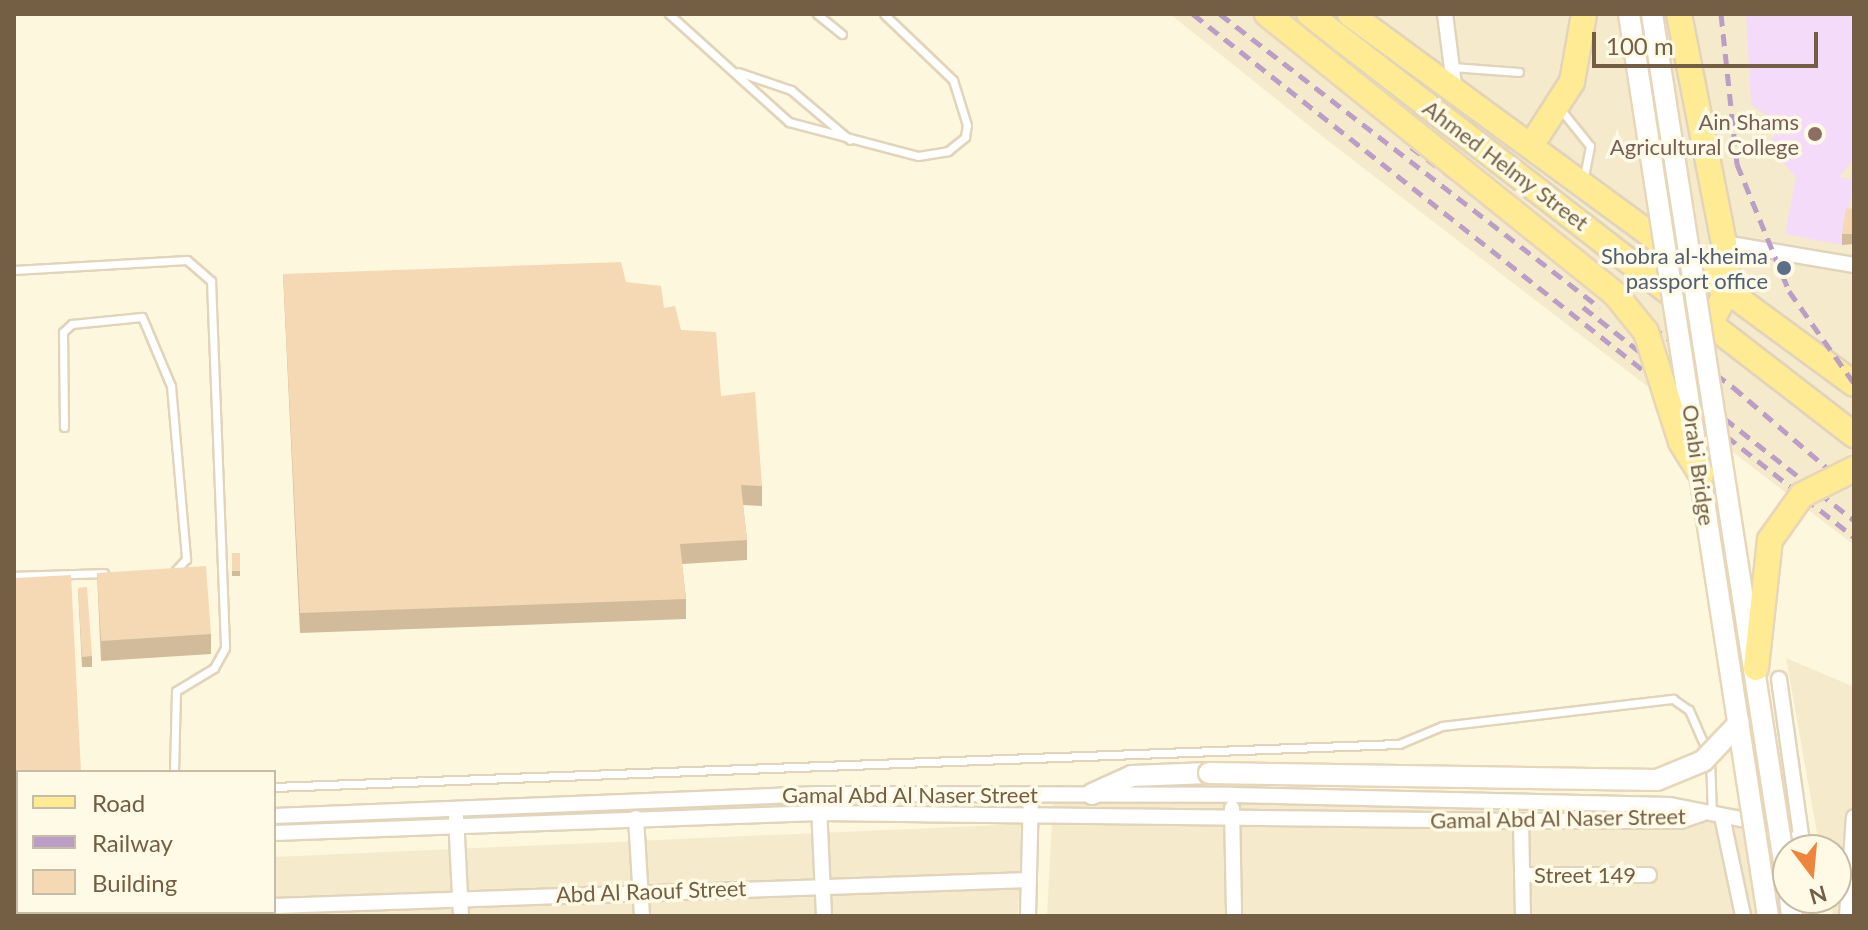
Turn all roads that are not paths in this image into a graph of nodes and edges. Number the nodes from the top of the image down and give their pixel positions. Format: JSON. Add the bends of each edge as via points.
{"nodes":[{"id":1,"x":669,"y":14,"type":"edge"},
{"id":2,"x":817,"y":14,"type":"edge"},
{"id":3,"x":884,"y":14,"type":"edge"},
{"id":4,"x":1267,"y":14,"type":"edge"},
{"id":5,"x":1309,"y":14,"type":"edge"},
{"id":6,"x":1350,"y":14,"type":"edge"},
{"id":7,"x":1445,"y":14,"type":"edge"},
{"id":8,"x":1584,"y":14,"type":"edge"},
{"id":9,"x":1629,"y":14,"type":"edge"},
{"id":10,"x":1652,"y":14,"type":"edge"},
{"id":11,"x":1679,"y":14,"type":"edge"},
{"id":12,"x":842,"y":34,"type":"dead end"},
{"id":13,"x":1452,"y":67,"type":"junction"},
{"id":14,"x":738,"y":72,"type":"junction"},
{"id":15,"x":1519,"y":72,"type":"dead end"},
{"id":16,"x":1455,"y":92,"type":"junction"},
{"id":17,"x":1560,"y":108,"type":"junction"},
{"id":18,"x":851,"y":141,"type":"junction"},
{"id":19,"x":1532,"y":144,"type":"junction"},
{"id":20,"x":1583,"y":180,"type":"junction"},
{"id":21,"x":1724,"y":243,"type":"junction"},
{"id":22,"x":1854,"y":265,"type":"edge"},
{"id":23,"x":14,"y":270,"type":"edge"},
{"id":24,"x":1729,"y":287,"type":"junction"},
{"id":25,"x":1711,"y":322,"type":"junction"},
{"id":26,"x":1854,"y":384,"type":"edge"},
{"id":27,"x":64,"y":427,"type":"dead end"},
{"id":28,"x":1854,"y":435,"type":"edge"},
{"id":29,"x":1854,"y":469,"type":"edge"},
{"id":30,"x":1701,"y":474,"type":"junction"},
{"id":31,"x":155,"y":571,"type":"edge"},
{"id":32,"x":124,"y":572,"type":"edge"},
{"id":33,"x":14,"y":576,"type":"edge"},
{"id":34,"x":1756,"y":668,"type":"junction"},
{"id":35,"x":1779,"y":679,"type":"dead end"},
{"id":36,"x":1739,"y":723,"type":"junction"},
{"id":37,"x":174,"y":770,"type":"edge"},
{"id":38,"x":276,"y":787,"type":"edge"},
{"id":39,"x":819,"y":794,"type":"junction"},
{"id":40,"x":1031,"y":794,"type":"junction"},
{"id":41,"x":1092,"y":794,"type":"junction"},
{"id":42,"x":1232,"y":795,"type":"junction"},
{"id":43,"x":455,"y":807,"type":"junction"},
{"id":44,"x":819,"y":813,"type":"junction"},
{"id":45,"x":1030,"y":814,"type":"junction"},
{"id":46,"x":1712,"y":815,"type":"junction"},
{"id":47,"x":276,"y":816,"type":"edge"},
{"id":48,"x":1232,"y":816,"type":"junction"},
{"id":49,"x":636,"y":818,"type":"junction"},
{"id":50,"x":1521,"y":821,"type":"junction"},
{"id":51,"x":457,"y":825,"type":"junction"},
{"id":52,"x":276,"y":833,"type":"edge"},
{"id":53,"x":1772,"y":834,"type":"edge"},
{"id":54,"x":1780,"y":834,"type":"edge"},
{"id":55,"x":1806,"y":834,"type":"edge"},
{"id":56,"x":1522,"y":875,"type":"junction"},
{"id":57,"x":1649,"y":875,"type":"dead end"},
{"id":58,"x":1029,"y":880,"type":"junction"},
{"id":59,"x":823,"y":886,"type":"junction"},
{"id":60,"x":641,"y":891,"type":"junction"},
{"id":61,"x":460,"y":898,"type":"junction"},
{"id":62,"x":276,"y":906,"type":"edge"},
{"id":63,"x":116,"y":914,"type":"edge"},
{"id":64,"x":73,"y":916,"type":"edge"},
{"id":65,"x":461,"y":916,"type":"edge"},
{"id":66,"x":642,"y":916,"type":"edge"},
{"id":67,"x":824,"y":916,"type":"edge"},
{"id":68,"x":1028,"y":916,"type":"edge"},
{"id":69,"x":1234,"y":916,"type":"edge"},
{"id":70,"x":1523,"y":916,"type":"edge"},
{"id":71,"x":1743,"y":916,"type":"edge"},
{"id":72,"x":1768,"y":916,"type":"edge"}],
"edges":[{"from":1,"to":14,"type":"lane"},
{"from":2,"to":12,"type":"lane"},
{"from":3,"to":18,"type":"lane","via":[[945,68],[964,109],[965,137],[929,156]]},
{"from":4,"to":30,"type":"main road","bridge":true,"via":[[1616,295],[1646,332],[1681,442]]},
{"from":5,"to":25,"type":"main road","name":"Ahmed Helmy Street"},
{"from":6,"to":16,"type":"main road","name":"Ahmed Helmy Street"},
{"from":7,"to":13,"type":"street"},
{"from":8,"to":17,"type":"main road"},
{"from":9,"to":30,"type":"main road","name":"Orabi Bridge","bridge":true},
{"from":10,"to":34,"type":"main road","name":"Orabi Bridge","bridge":true},
{"from":11,"to":21,"type":"main road"},
{"from":13,"to":15,"type":"lane"},
{"from":13,"to":16,"type":"street"},
{"from":14,"to":18,"type":"lane","via":[[791,90]]},
{"from":14,"to":18,"type":"lane","via":[[755,98],[789,122]]},
{"from":16,"to":19,"type":"main road","name":"Ahmed Helmy Street"},
{"from":17,"to":19,"type":"main road"},
{"from":17,"to":20,"type":"lane","via":[[1590,146]]},
{"from":19,"to":20,"type":"main road","name":"Ahmed Helmy Street"},
{"from":20,"to":24,"type":"main road","name":"Ahmed Helmy Street"},
{"from":21,"to":22,"type":"street"},
{"from":21,"to":24,"type":"main road"},
{"from":23,"to":37,"type":"lane","via":[[187,260],[211,281],[225,648],[214,668],[176,691]]},
{"from":24,"to":25,"type":"main road"},
{"from":24,"to":26,"type":"main road","name":"Ahmed Helmy Street"},
{"from":25,"to":28,"type":"main road","name":"Ahmed Helmy Street"},
{"from":27,"to":31,"type":"lane","via":[[63,332],[72,324],[142,317],[171,386],[186,559],[180,569]]},
{"from":29,"to":34,"type":"main road","bridge":true,"via":[[1802,495],[1770,540]]},
{"from":30,"to":36,"type":"main road","name":"Orabi Bridge","bridge":true},
{"from":32,"to":33,"type":"lane"},
{"from":34,"to":54,"type":"main road","name":"Orabi Bridge","bridge":true},
{"from":35,"to":55,"type":"street"},
{"from":36,"to":41,"type":"main road","bridge":true,"via":[[1681,773],[1632,783],[1209,773],[1132,776]]},
{"from":36,"to":72,"type":"main road","name":"Orabi Bridge","bridge":true},
{"from":38,"to":46,"type":"lane","via":[[1399,744],[1442,726],[1673,699],[1686,706],[1710,758]]},
{"from":39,"to":40,"type":"street","name":"Gamal Abd Al Naser Street"},
{"from":39,"to":43,"type":"street","name":"Gamal Abd Al Naser Street"},
{"from":39,"to":44,"type":"street"},
{"from":40,"to":41,"type":"street","name":"Gamal Abd Al Naser Street"},
{"from":40,"to":45,"type":"street"},
{"from":41,"to":42,"type":"street","name":"Gamal Abd Al Naser Street"},
{"from":42,"to":46,"type":"street","name":"Gamal Abd Al Naser Street","via":[[1670,805]]},
{"from":42,"to":48,"type":"street"},
{"from":43,"to":47,"type":"street","name":"Gamal Abd Al Naser Street"},
{"from":43,"to":51,"type":"street"},
{"from":44,"to":45,"type":"street","name":"Gamal Abd Al Naser Street"},
{"from":44,"to":49,"type":"street","name":"Gamal Abd Al Naser Street"},
{"from":44,"to":59,"type":"street"},
{"from":45,"to":48,"type":"street","name":"Gamal Abd Al Naser Street"},
{"from":45,"to":58,"type":"street"},
{"from":46,"to":50,"type":"street","name":"Gamal Abd Al Naser Street","via":[[1680,821]]},
{"from":46,"to":53,"type":"street"},
{"from":46,"to":71,"type":"street","via":[[1734,848]]},
{"from":48,"to":50,"type":"street","name":"Gamal Abd Al Naser Street"},
{"from":48,"to":69,"type":"street"},
{"from":49,"to":51,"type":"street","name":"Gamal Abd Al Naser Street"},
{"from":49,"to":60,"type":"street"},
{"from":50,"to":56,"type":"street"},
{"from":51,"to":52,"type":"street","name":"Gamal Abd Al Naser Street"},
{"from":51,"to":61,"type":"street"},
{"from":56,"to":57,"type":"street","name":"Street 149"},
{"from":56,"to":70,"type":"street"},
{"from":58,"to":59,"type":"street","name":"Abd Al Raouf Street"},
{"from":58,"to":68,"type":"street"},
{"from":59,"to":60,"type":"street","name":"Abd Al Raouf Street"},
{"from":59,"to":67,"type":"street"},
{"from":60,"to":61,"type":"street","name":"Abd Al Raouf Street"},
{"from":60,"to":66,"type":"street"},
{"from":61,"to":62,"type":"street","name":"Abd Al Raouf Street"},
{"from":61,"to":65,"type":"street"},
{"from":63,"to":64,"type":"street"}]}
